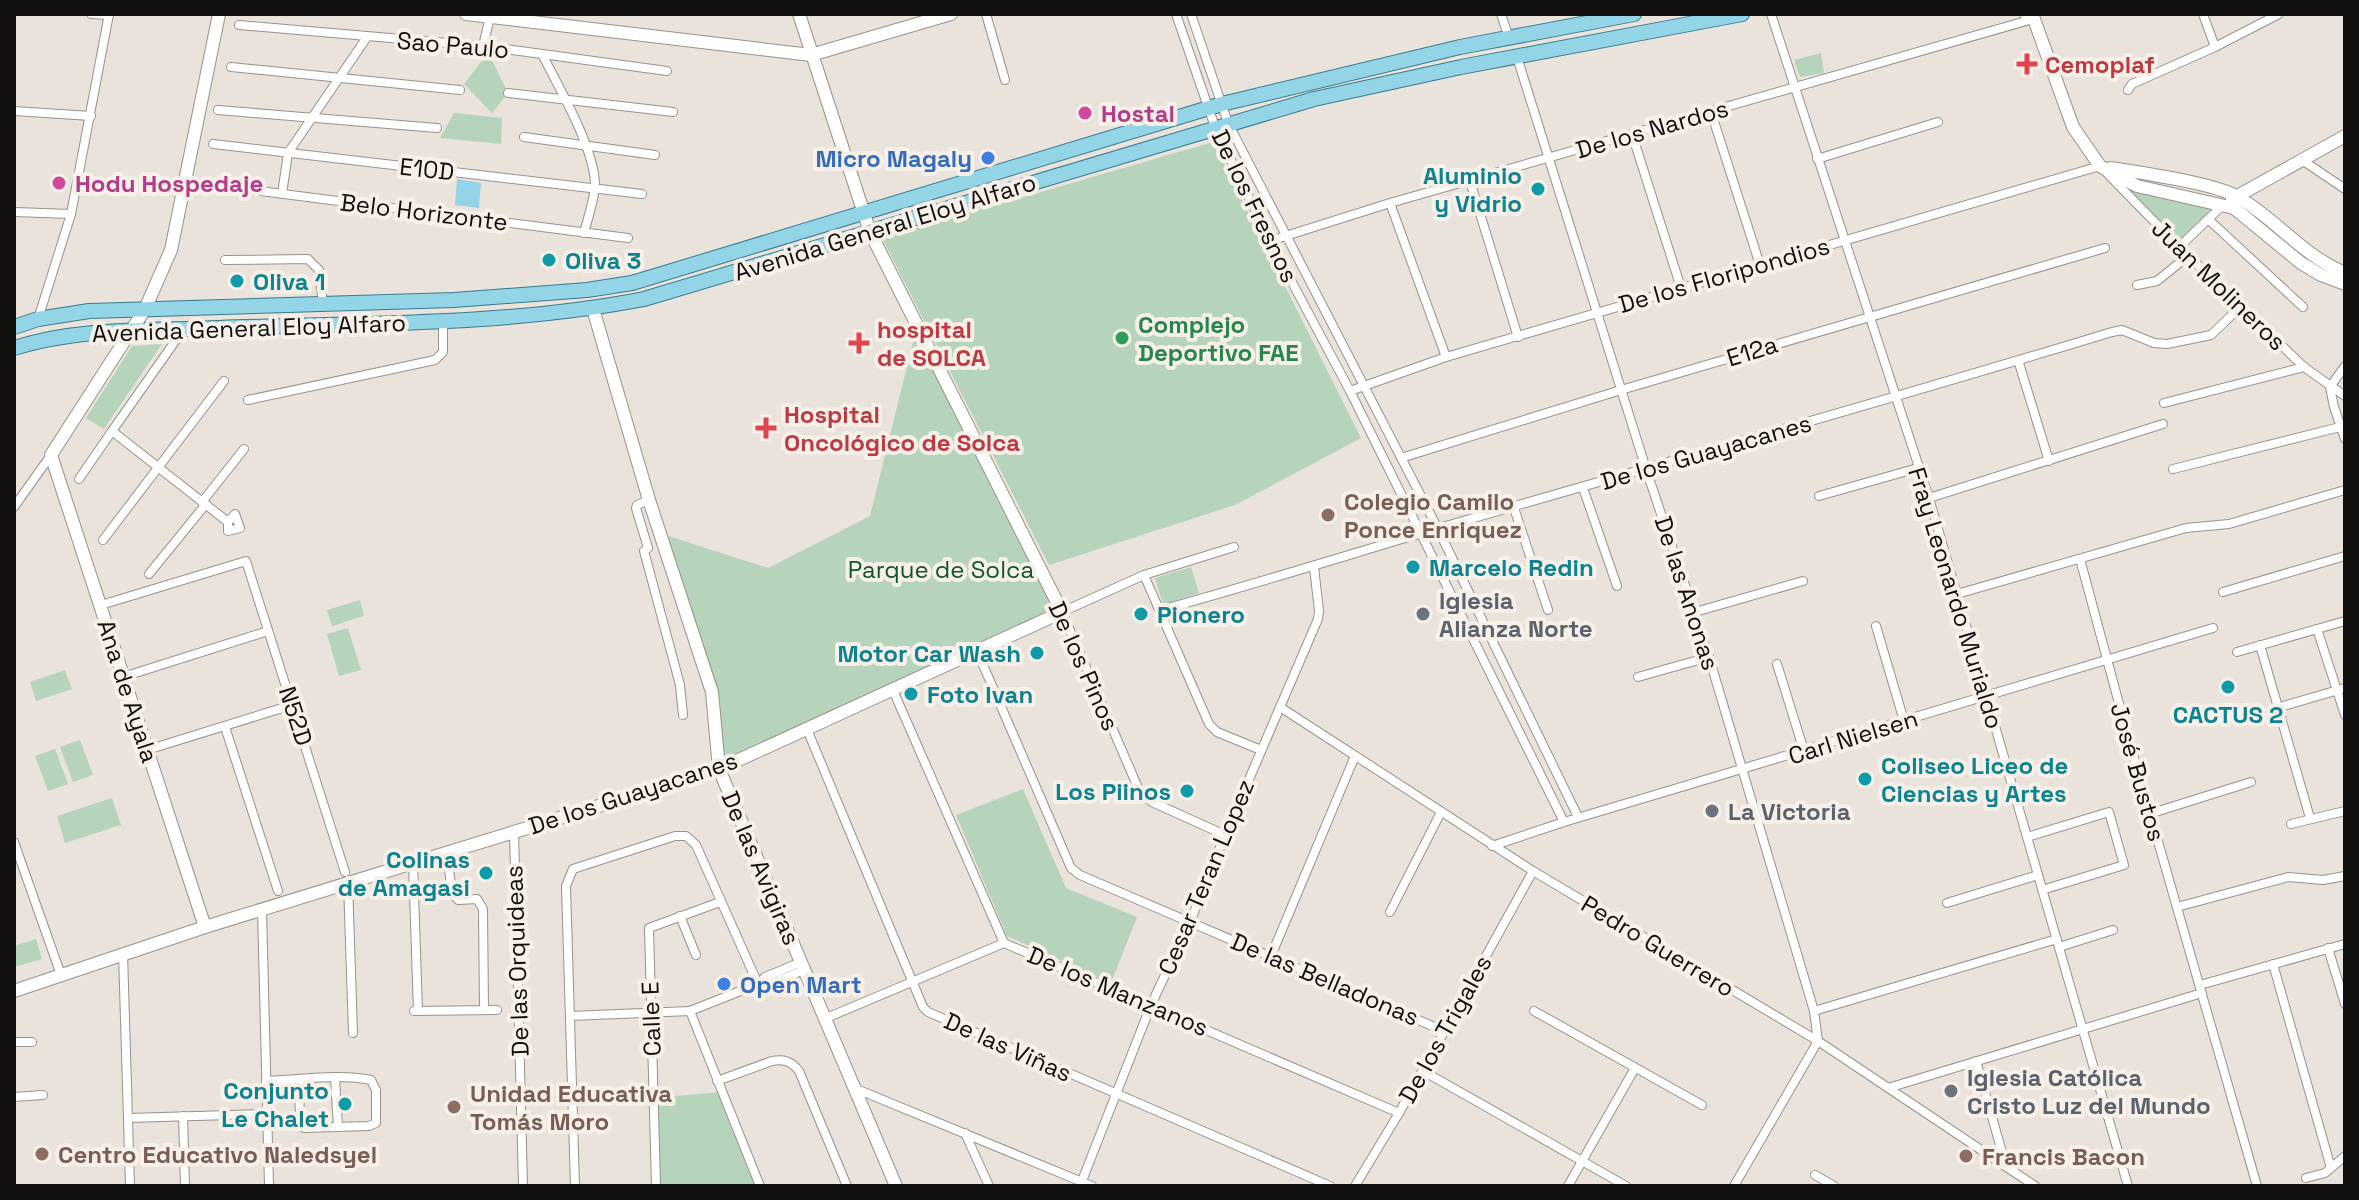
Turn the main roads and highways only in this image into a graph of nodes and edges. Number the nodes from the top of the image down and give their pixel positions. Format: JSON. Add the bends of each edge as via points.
{"nodes":[{"id":1,"x":1634,"y":14,"type":"edge"},
{"id":2,"x":1742,"y":14,"type":"edge"},
{"id":3,"x":14,"y":327,"type":"edge"},
{"id":4,"x":14,"y":348,"type":"edge"}],
"edges":[{"from":1,"to":3,"type":"main road","name":"Avenida General Eloy Alfaro","via":[[1431,53],[1215,106],[609,287],[454,300],[89,311]]},
{"from":2,"to":4,"type":"main road","name":"Avenida General Eloy Alfaro","via":[[1314,99],[644,299],[593,309],[443,320],[131,329]]}]}
